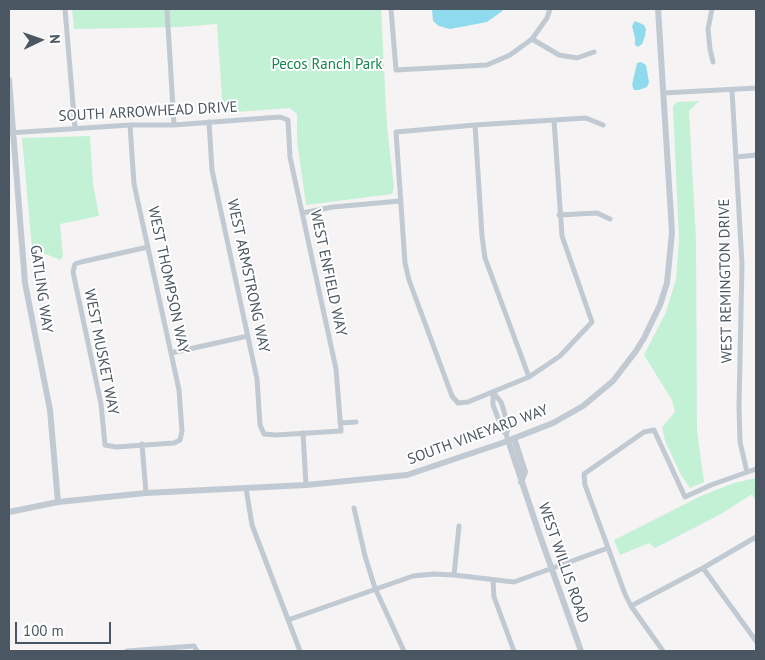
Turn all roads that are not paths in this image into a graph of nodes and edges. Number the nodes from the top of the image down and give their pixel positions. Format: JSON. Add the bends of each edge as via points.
{"nodes":[{"id":1,"x":65,"y":9,"type":"edge"},
{"id":2,"x":167,"y":9,"type":"edge"},
{"id":3,"x":391,"y":9,"type":"edge"},
{"id":4,"x":550,"y":9,"type":"edge"},
{"id":5,"x":658,"y":9,"type":"edge"},
{"id":6,"x":712,"y":9,"type":"edge"},
{"id":7,"x":532,"y":39,"type":"junction"},
{"id":8,"x":594,"y":52,"type":"dead end"},
{"id":9,"x":713,"y":62,"type":"dead end"},
{"id":10,"x":9,"y":80,"type":"edge"},
{"id":11,"x":756,"y":88,"type":"edge"},
{"id":12,"x":732,"y":90,"type":"junction"},
{"id":13,"x":664,"y":93,"type":"junction"},
{"id":14,"x":288,"y":120,"type":"joint"},
{"id":15,"x":554,"y":120,"type":"junction"},
{"id":16,"x":209,"y":122,"type":"junction"},
{"id":17,"x":603,"y":124,"type":"dead end"},
{"id":18,"x":130,"y":125,"type":"junction"},
{"id":19,"x":174,"y":125,"type":"junction"},
{"id":20,"x":475,"y":125,"type":"junction"},
{"id":21,"x":75,"y":128,"type":"junction"},
{"id":22,"x":11,"y":133,"type":"edge"},
{"id":23,"x":756,"y":156,"type":"edge"},
{"id":24,"x":736,"y":157,"type":"junction"},
{"id":25,"x":400,"y":201,"type":"junction"},
{"id":26,"x":302,"y":213,"type":"junction"},
{"id":27,"x":560,"y":215,"type":"junction"},
{"id":28,"x":610,"y":219,"type":"dead end"},
{"id":29,"x":148,"y":247,"type":"junction"},
{"id":30,"x":248,"y":336,"type":"junction"},
{"id":31,"x":171,"y":353,"type":"junction"},
{"id":32,"x":529,"y":377,"type":"junction"},
{"id":33,"x":493,"y":392,"type":"junction"},
{"id":34,"x":356,"y":422,"type":"dead end"},
{"id":35,"x":340,"y":423,"type":"junction"},
{"id":36,"x":303,"y":434,"type":"junction"},
{"id":37,"x":510,"y":437,"type":"junction"},
{"id":38,"x":142,"y":444,"type":"junction"},
{"id":39,"x":756,"y":469,"type":"edge"},
{"id":40,"x":747,"y":472,"type":"junction"},
{"id":41,"x":306,"y":484,"type":"junction"},
{"id":42,"x":246,"y":488,"type":"junction"},
{"id":43,"x":146,"y":493,"type":"junction"},
{"id":44,"x":58,"y":502,"type":"junction"},
{"id":45,"x":354,"y":508,"type":"dead end"},
{"id":46,"x":9,"y":512,"type":"edge"},
{"id":47,"x":459,"y":526,"type":"dead end"},
{"id":48,"x":756,"y":537,"type":"edge"},
{"id":49,"x":608,"y":548,"type":"junction"},
{"id":50,"x":703,"y":568,"type":"junction"},
{"id":51,"x":552,"y":569,"type":"junction"},
{"id":52,"x":454,"y":575,"type":"junction"},
{"id":53,"x":493,"y":580,"type":"junction"},
{"id":54,"x":375,"y":588,"type":"junction"},
{"id":55,"x":630,"y":606,"type":"junction"},
{"id":56,"x":288,"y":620,"type":"junction"},
{"id":57,"x":756,"y":641,"type":"edge"},
{"id":58,"x":195,"y":648,"type":"edge"},
{"id":59,"x":127,"y":651,"type":"edge"},
{"id":60,"x":300,"y":651,"type":"edge"},
{"id":61,"x":404,"y":651,"type":"edge"},
{"id":62,"x":514,"y":651,"type":"edge"},
{"id":63,"x":581,"y":651,"type":"edge"},
{"id":64,"x":663,"y":651,"type":"edge"}],
"edges":[{"from":1,"to":21,"type":"street"},
{"from":2,"to":19,"type":"street"},
{"from":3,"to":7,"type":"street","via":[[396,70],[487,65],[510,55]]},
{"from":4,"to":7,"type":"street"},
{"from":5,"to":13,"type":"street"},
{"from":6,"to":9,"type":"street","via":[[708,29]]},
{"from":7,"to":8,"type":"street","via":[[559,55],[577,58]]},
{"from":10,"to":22,"type":"street","name":"GATLING WAY"},
{"from":11,"to":12,"type":"street"},
{"from":12,"to":13,"type":"street"},
{"from":12,"to":24,"type":"street","name":"WEST REMINGTON DRIVE"},
{"from":13,"to":37,"type":"street","name":"SOUTH VINEYARD WAY","via":[[672,232],[667,283],[660,305],[636,351],[613,381],[584,406],[553,423]]},
{"from":14,"to":16,"type":"street","name":"SOUTH ARROWHEAD DRIVE","via":[[280,117]]},
{"from":14,"to":26,"type":"street","name":"WEST ENFIELD WAY","via":[[290,157]]},
{"from":15,"to":17,"type":"street","via":[[586,118]]},
{"from":15,"to":20,"type":"street"},
{"from":15,"to":27,"type":"street"},
{"from":16,"to":19,"type":"street","name":"SOUTH ARROWHEAD DRIVE"},
{"from":16,"to":30,"type":"street","name":"WEST ARMSTRONG WAY","via":[[212,170]]},
{"from":18,"to":19,"type":"street","name":"SOUTH ARROWHEAD DRIVE"},
{"from":18,"to":21,"type":"street","name":"SOUTH ARROWHEAD DRIVE"},
{"from":18,"to":29,"type":"street","name":"WEST THOMPSON WAY","via":[[134,184]]},
{"from":20,"to":25,"type":"street","via":[[396,132]]},
{"from":20,"to":32,"type":"street","via":[[485,258]]},
{"from":21,"to":22,"type":"street","name":"SOUTH ARROWHEAD DRIVE"},
{"from":22,"to":44,"type":"street","name":"GATLING WAY","via":[[25,283],[50,410]]},
{"from":23,"to":24,"type":"street"},
{"from":24,"to":40,"type":"street","name":"WEST REMINGTON DRIVE","via":[[742,264],[740,442]]},
{"from":25,"to":26,"type":"street"},
{"from":25,"to":33,"type":"street","via":[[409,280],[452,396],[458,403]]},
{"from":26,"to":35,"type":"street","name":"WEST ENFIELD WAY","via":[[336,369]]},
{"from":27,"to":28,"type":"street","via":[[597,213]]},
{"from":27,"to":32,"type":"street","via":[[562,236],[592,322],[560,356]]},
{"from":29,"to":31,"type":"street","name":"WEST THOMPSON WAY"},
{"from":29,"to":38,"type":"street","name":"WEST MUSKET WAY","via":[[75,264],[73,272],[101,404],[105,446]]},
{"from":30,"to":31,"type":"street"},
{"from":30,"to":36,"type":"street","name":"WEST ARMSTRONG WAY","via":[[264,434]]},
{"from":31,"to":38,"type":"street","name":"WEST THOMPSON WAY","via":[[179,390],[180,440]]},
{"from":32,"to":33,"type":"street"},
{"from":33,"to":37,"type":"street","name":"WEST WILLIS ROAD","via":[[503,431]]},
{"from":34,"to":35,"type":"street"},
{"from":35,"to":36,"type":"street","name":"WEST ENFIELD WAY","via":[[340,431]]},
{"from":36,"to":41,"type":"street"},
{"from":37,"to":41,"type":"street","name":"SOUTH VINEYARD WAY","via":[[407,475]]},
{"from":37,"to":51,"type":"street","name":"WEST WILLIS ROAD","via":[[525,472],[521,482]]},
{"from":38,"to":43,"type":"street"},
{"from":39,"to":40,"type":"street"},
{"from":40,"to":49,"type":"street","via":[[685,497],[654,430],[644,432],[584,474]]},
{"from":41,"to":42,"type":"street","name":"SOUTH VINEYARD WAY"},
{"from":42,"to":43,"type":"street","name":"SOUTH VINEYARD WAY"},
{"from":42,"to":56,"type":"street","via":[[252,525]]},
{"from":43,"to":44,"type":"street","name":"SOUTH VINEYARD WAY"},
{"from":44,"to":46,"type":"street","name":"SOUTH VINEYARD WAY"},
{"from":45,"to":54,"type":"street"},
{"from":47,"to":52,"type":"street"},
{"from":48,"to":50,"type":"street"},
{"from":49,"to":51,"type":"street"},
{"from":49,"to":55,"type":"street"},
{"from":50,"to":55,"type":"street"},
{"from":50,"to":57,"type":"street"},
{"from":51,"to":53,"type":"street","via":[[514,582]]},
{"from":51,"to":63,"type":"street","name":"WEST WILLIS ROAD"},
{"from":52,"to":53,"type":"street"},
{"from":52,"to":54,"type":"street","via":[[413,576]]},
{"from":53,"to":62,"type":"street","via":[[494,597]]},
{"from":54,"to":56,"type":"street"},
{"from":54,"to":61,"type":"street"},
{"from":55,"to":64,"type":"street"},
{"from":56,"to":60,"type":"street"},
{"from":58,"to":59,"type":"street"}]}
